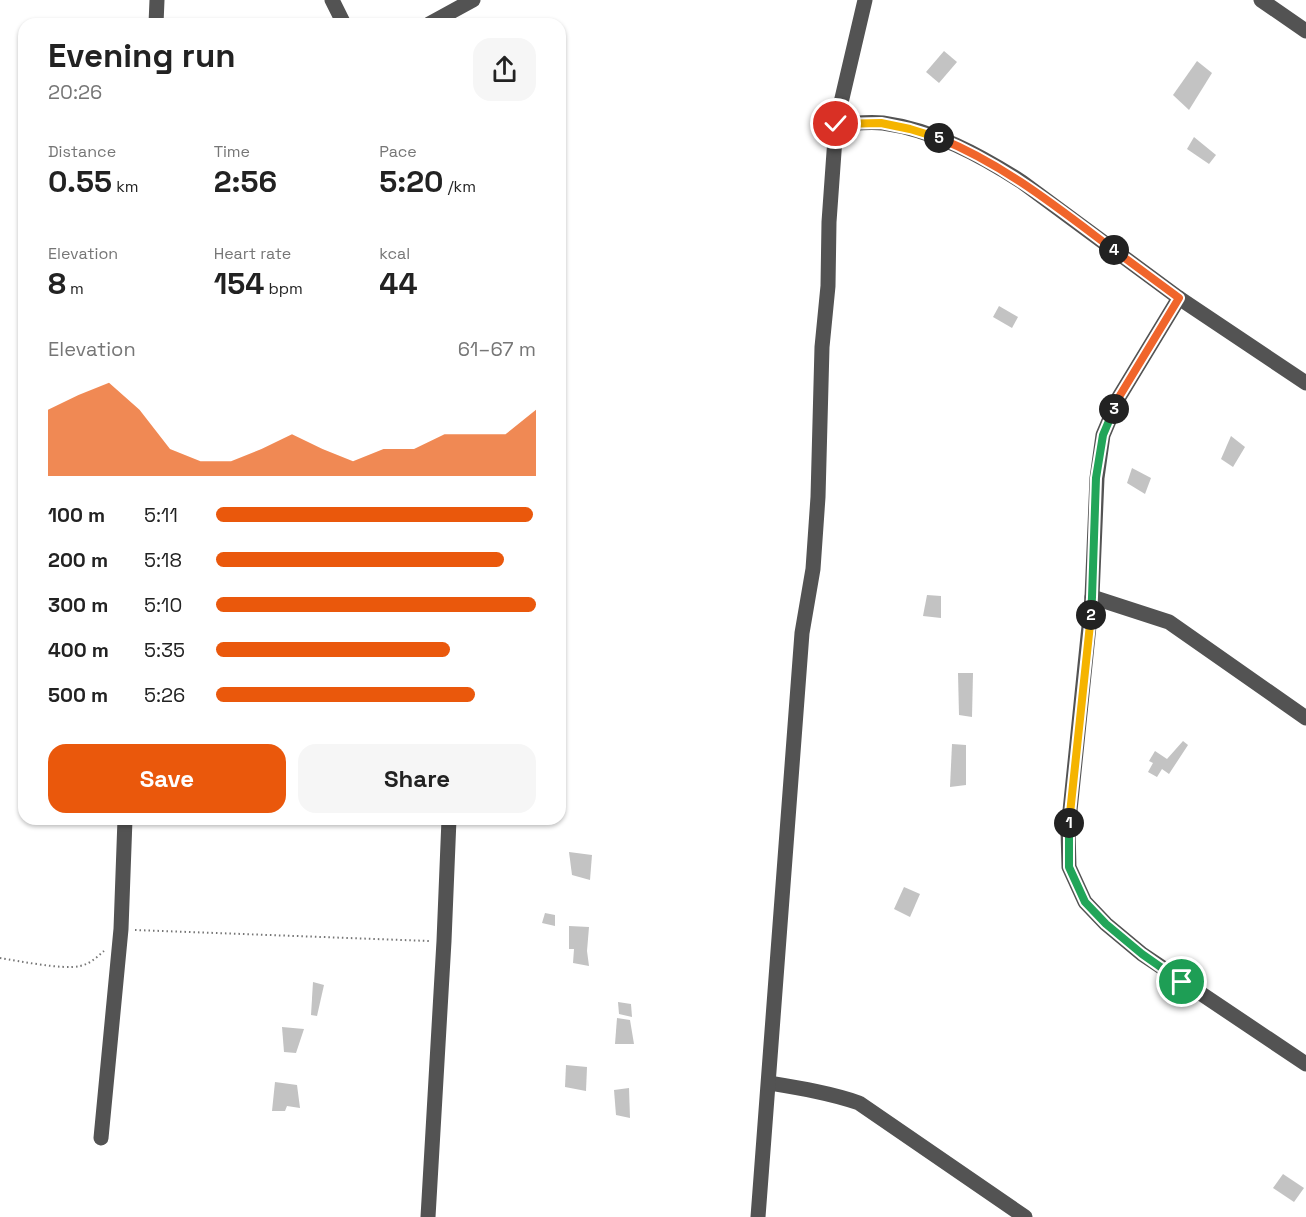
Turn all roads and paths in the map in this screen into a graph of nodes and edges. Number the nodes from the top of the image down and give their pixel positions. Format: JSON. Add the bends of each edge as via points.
{"nodes":[{"id":1,"x":157,"y":0,"type":"edge"},
{"id":2,"x":332,"y":0,"type":"edge"},
{"id":3,"x":473,"y":0,"type":"edge"},
{"id":4,"x":865,"y":0,"type":"edge"},
{"id":5,"x":1262,"y":0,"type":"edge"},
{"id":6,"x":156,"y":18,"type":"edge"},
{"id":7,"x":341,"y":18,"type":"edge"},
{"id":8,"x":440,"y":18,"type":"edge"},
{"id":9,"x":1306,"y":31,"type":"edge"},
{"id":10,"x":836,"y":124,"type":"junction"},
{"id":11,"x":1179,"y":298,"type":"junction"},
{"id":12,"x":1306,"y":383,"type":"edge"},
{"id":13,"x":1092,"y":597,"type":"junction"},
{"id":14,"x":1306,"y":718,"type":"edge"},
{"id":15,"x":125,"y":825,"type":"edge"},
{"id":16,"x":449,"y":825,"type":"edge"},
{"id":17,"x":121,"y":929,"type":"junction"},
{"id":18,"x":444,"y":941,"type":"junction"},
{"id":19,"x":0,"y":958,"type":"edge"},
{"id":20,"x":1306,"y":1064,"type":"edge"},
{"id":21,"x":769,"y":1083,"type":"junction"},
{"id":22,"x":101,"y":1138,"type":"dead end"},
{"id":23,"x":428,"y":1217,"type":"edge"},
{"id":24,"x":758,"y":1217,"type":"edge"},
{"id":25,"x":1025,"y":1217,"type":"edge"}],
"edges":[{"from":1,"to":6,"type":"street"},
{"from":2,"to":7,"type":"street"},
{"from":3,"to":8,"type":"street"},
{"from":4,"to":10,"type":"street"},
{"from":5,"to":9,"type":"street"},
{"from":10,"to":11,"type":"street","via":[[881,123],[966,149],[1022,182]]},
{"from":10,"to":21,"type":"street","via":[[814,559],[802,633]]},
{"from":11,"to":12,"type":"street"},
{"from":11,"to":13,"type":"street","via":[[1119,397],[1103,435],[1096,478]]},
{"from":13,"to":14,"type":"street","via":[[1169,622]]},
{"from":13,"to":20,"type":"street","via":[[1068,830],[1069,867],[1073,876],[1085,902],[1142,954]]},
{"from":15,"to":17,"type":"street"},
{"from":16,"to":18,"type":"street"},
{"from":17,"to":18,"type":"path"},
{"from":17,"to":19,"type":"path","via":[[104,952],[80,966]]},
{"from":17,"to":22,"type":"street"},
{"from":18,"to":23,"type":"street"},
{"from":21,"to":24,"type":"street"},
{"from":21,"to":25,"type":"street","via":[[859,1103]]}]}
